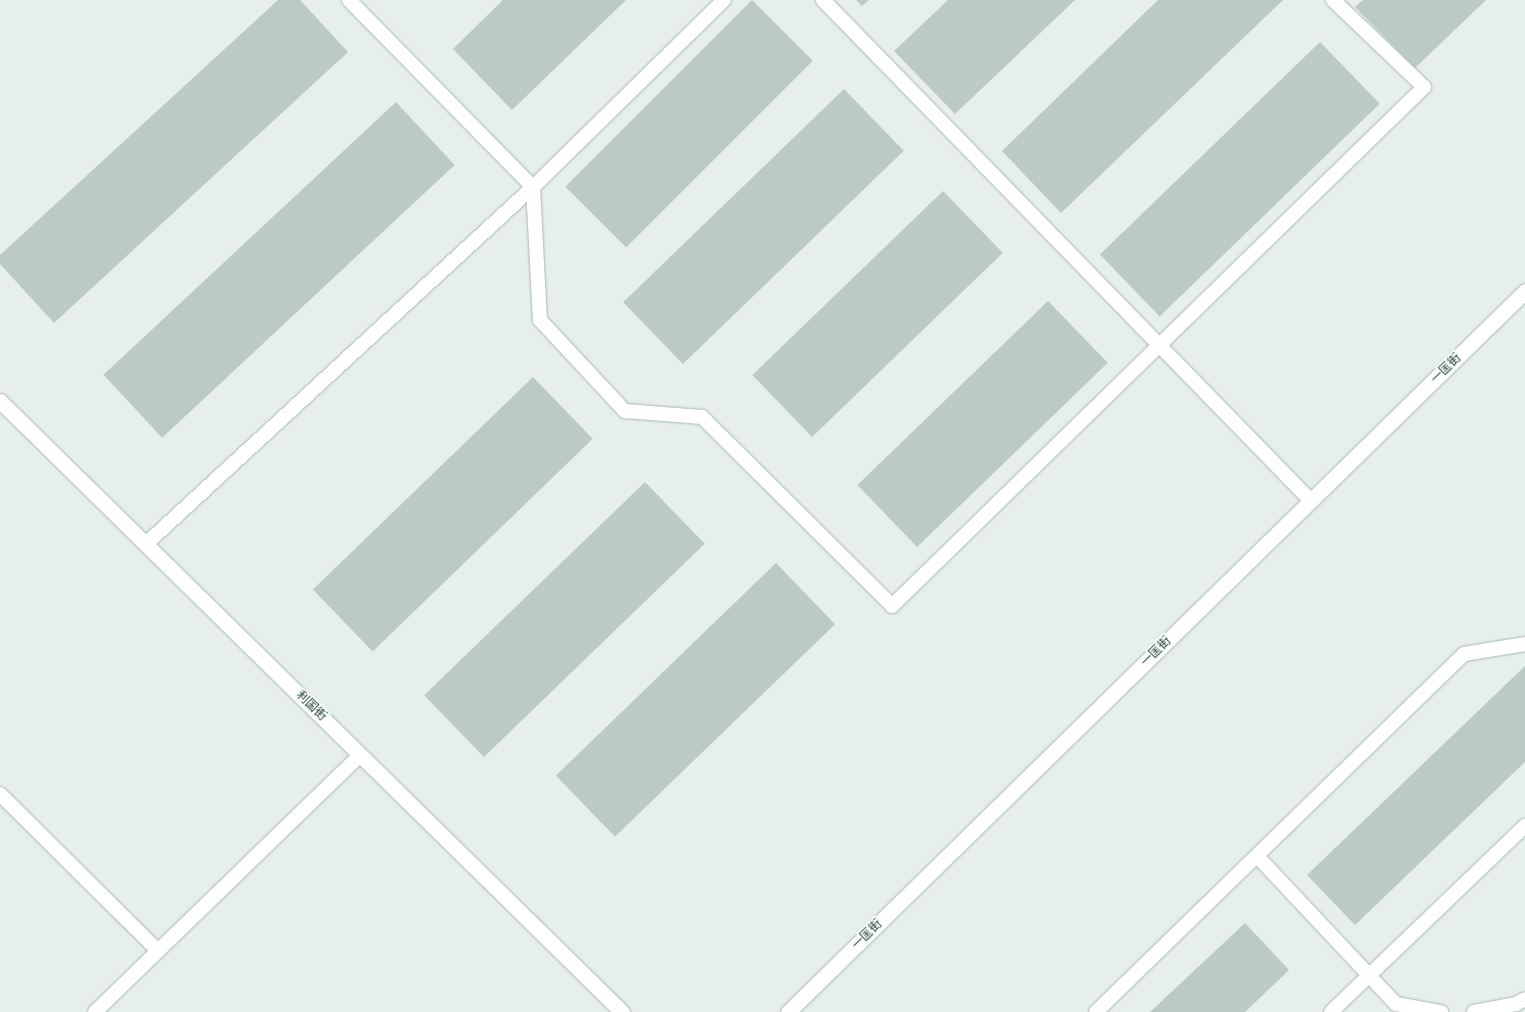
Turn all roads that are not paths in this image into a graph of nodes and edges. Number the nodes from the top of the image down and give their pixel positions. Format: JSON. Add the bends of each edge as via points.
{"nodes":[{"id":1,"x":349,"y":0,"type":"edge"},
{"id":2,"x":724,"y":0,"type":"edge"},
{"id":3,"x":823,"y":0,"type":"edge"},
{"id":4,"x":1333,"y":0,"type":"edge"},
{"id":5,"x":533,"y":187,"type":"junction"},
{"id":6,"x":1525,"y":291,"type":"edge"},
{"id":7,"x":1160,"y":346,"type":"junction"},
{"id":8,"x":0,"y":401,"type":"edge"},
{"id":9,"x":1311,"y":501,"type":"junction"},
{"id":10,"x":146,"y":544,"type":"junction"},
{"id":11,"x":1525,"y":644,"type":"edge"},
{"id":12,"x":360,"y":754,"type":"junction"},
{"id":13,"x":0,"y":794,"type":"edge"},
{"id":14,"x":1525,"y":826,"type":"edge"},
{"id":15,"x":1256,"y":856,"type":"junction"},
{"id":16,"x":158,"y":951,"type":"junction"},
{"id":17,"x":1369,"y":977,"type":"junction"},
{"id":18,"x":1525,"y":999,"type":"edge"},
{"id":19,"x":1398,"y":1008,"type":"edge"},
{"id":20,"x":95,"y":1012,"type":"edge"},
{"id":21,"x":622,"y":1012,"type":"edge"},
{"id":22,"x":788,"y":1012,"type":"edge"},
{"id":23,"x":1096,"y":1012,"type":"edge"},
{"id":24,"x":1331,"y":1012,"type":"edge"},
{"id":25,"x":1441,"y":1012,"type":"edge"},
{"id":26,"x":1474,"y":1012,"type":"edge"}],
"edges":[{"from":1,"to":5,"type":"lane"},
{"from":2,"to":5,"type":"lane"},
{"from":3,"to":7,"type":"lane"},
{"from":4,"to":7,"type":"lane","via":[[1424,87]]},
{"from":5,"to":7,"type":"lane","via":[[540,320],[625,412],[702,417],[892,606]]},
{"from":5,"to":10,"type":"lane"},
{"from":6,"to":9,"type":"street","name":"一匡街"},
{"from":7,"to":9,"type":"lane"},
{"from":8,"to":10,"type":"street","name":"利国街"},
{"from":9,"to":22,"type":"street","name":"一匡街"},
{"from":10,"to":12,"type":"street","name":"利国街"},
{"from":11,"to":15,"type":"lane","via":[[1464,654]]},
{"from":12,"to":16,"type":"lane"},
{"from":12,"to":21,"type":"street","name":"利国街"},
{"from":13,"to":16,"type":"lane"},
{"from":14,"to":17,"type":"lane"},
{"from":15,"to":17,"type":"lane"},
{"from":15,"to":23,"type":"lane"},
{"from":16,"to":20,"type":"lane"},
{"from":17,"to":19,"type":"lane"},
{"from":17,"to":24,"type":"lane"},
{"from":18,"to":26,"type":"lane","via":[[1516,1004]]},
{"from":19,"to":25,"type":"lane"}]}
